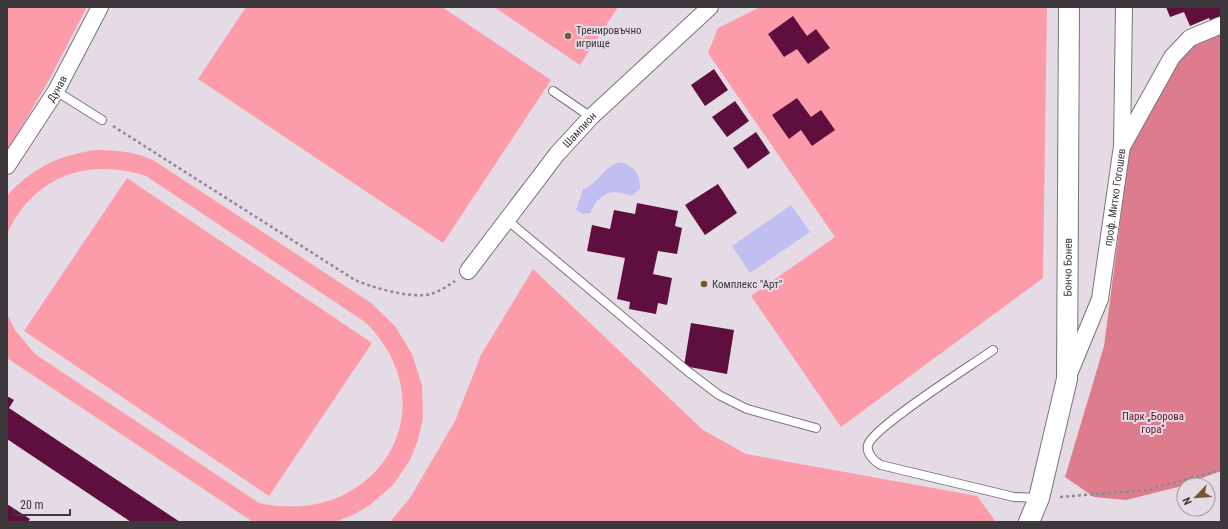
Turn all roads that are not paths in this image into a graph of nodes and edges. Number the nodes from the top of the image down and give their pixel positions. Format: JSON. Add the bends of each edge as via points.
{"nodes":[{"id":1,"x":100,"y":7,"type":"edge"},
{"id":2,"x":710,"y":7,"type":"edge"},
{"id":3,"x":1068,"y":7,"type":"edge"},
{"id":4,"x":1124,"y":7,"type":"edge"},
{"id":5,"x":1221,"y":25,"type":"edge"},
{"id":6,"x":56,"y":91,"type":"junction"},
{"id":7,"x":553,"y":91,"type":"dead end"},
{"id":8,"x":591,"y":117,"type":"junction"},
{"id":9,"x":102,"y":120,"type":"road end"},
{"id":10,"x":1122,"y":146,"type":"junction"},
{"id":11,"x":7,"y":166,"type":"edge"},
{"id":12,"x":506,"y":219,"type":"junction"},
{"id":13,"x":468,"y":271,"type":"road end"},
{"id":14,"x":993,"y":350,"type":"dead end"},
{"id":15,"x":1067,"y":379,"type":"junction"},
{"id":16,"x":816,"y":428,"type":"dead end"},
{"id":17,"x":1039,"y":498,"type":"junction"},
{"id":18,"x":1029,"y":522,"type":"edge"}],
"edges":[{"from":1,"to":6,"type":"street","name":"Дунав"},
{"from":2,"to":8,"type":"street","name":"Шампион"},
{"from":3,"to":15,"type":"street","name":"Бончо Бонев"},
{"from":4,"to":10,"type":"street","name":"проф. Митко Гогошев"},
{"from":5,"to":10,"type":"street","via":[[1190,38],[1172,57]]},
{"from":6,"to":9,"type":"lane"},
{"from":6,"to":11,"type":"street","name":"Дунав"},
{"from":7,"to":8,"type":"lane"},
{"from":8,"to":12,"type":"street","name":"Шампион","via":[[557,154]]},
{"from":10,"to":15,"type":"street","name":"проф. Митко Гогошев","via":[[1100,299]]},
{"from":12,"to":13,"type":"street","name":"Шампион"},
{"from":12,"to":16,"type":"lane","via":[[719,395],[747,409]]},
{"from":14,"to":17,"type":"lane","via":[[885,425],[869,444],[868,450],[881,465],[1014,497]]},
{"from":15,"to":17,"type":"street","name":"Бончо Бонев"},
{"from":17,"to":18,"type":"street","name":"Бончо Бонев"}]}
